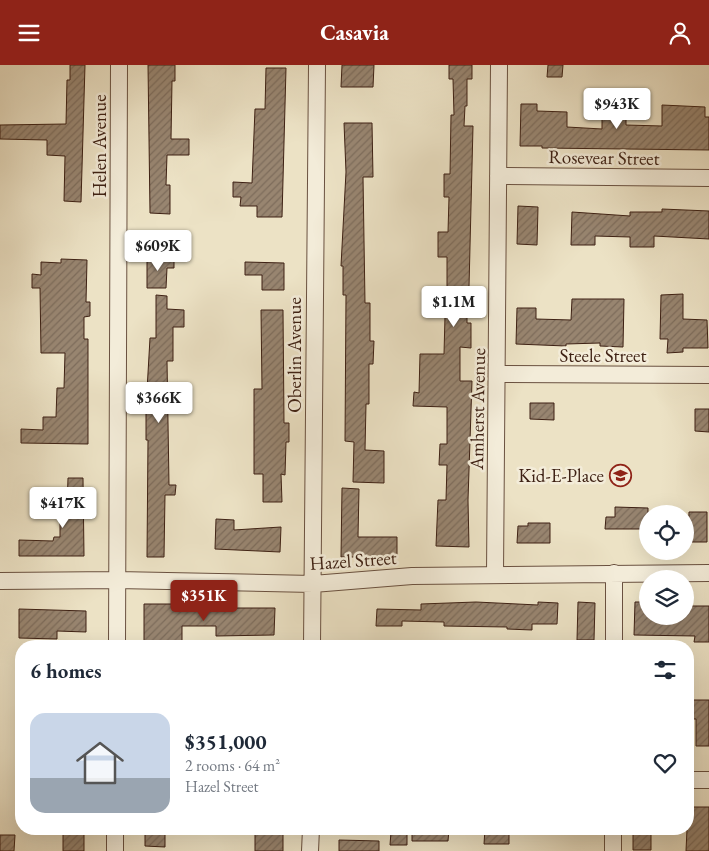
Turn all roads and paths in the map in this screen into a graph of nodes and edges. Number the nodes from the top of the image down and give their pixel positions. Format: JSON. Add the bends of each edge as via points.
{"nodes":[{"id":1,"x":119,"y":65,"type":"edge"},
{"id":2,"x":316,"y":65,"type":"edge"},
{"id":3,"x":499,"y":65,"type":"edge"},
{"id":4,"x":498,"y":176,"type":"junction"},
{"id":5,"x":709,"y":178,"type":"edge"},
{"id":6,"x":497,"y":375,"type":"junction"},
{"id":7,"x":709,"y":375,"type":"edge"},
{"id":8,"x":614,"y":573,"type":"junction"},
{"id":9,"x":709,"y":573,"type":"edge"},
{"id":10,"x":494,"y":574,"type":"junction"},
{"id":11,"x":117,"y":580,"type":"junction"},
{"id":12,"x":0,"y":581,"type":"edge"},
{"id":13,"x":313,"y":584,"type":"junction"},
{"id":14,"x":117,"y":640,"type":"edge"},
{"id":15,"x":312,"y":640,"type":"edge"},
{"id":16,"x":614,"y":640,"type":"edge"},
{"id":17,"x":694,"y":779,"type":"edge"},
{"id":18,"x":709,"y":779,"type":"edge"},
{"id":19,"x":115,"y":835,"type":"edge"},
{"id":20,"x":311,"y":835,"type":"edge"},
{"id":21,"x":613,"y":835,"type":"edge"},
{"id":22,"x":115,"y":851,"type":"edge"},
{"id":23,"x":310,"y":851,"type":"edge"},
{"id":24,"x":613,"y":851,"type":"edge"}],
"edges":[{"from":1,"to":11,"type":"street","name":"Helen Avenue"},
{"from":2,"to":13,"type":"street","name":"Oberlin Avenue"},
{"from":3,"to":4,"type":"street","name":"Amherst Avenue"},
{"from":4,"to":5,"type":"street","name":"Rosevear Street"},
{"from":4,"to":6,"type":"street","name":"Amherst Avenue"},
{"from":6,"to":7,"type":"street","name":"Steele Street"},
{"from":6,"to":10,"type":"street","name":"Amherst Avenue"},
{"from":8,"to":9,"type":"street","name":"Hazel Street"},
{"from":8,"to":10,"type":"street","name":"Hazel Street"},
{"from":8,"to":16,"type":"street"},
{"from":10,"to":13,"type":"street","name":"Hazel Street","via":[[412,576]]},
{"from":11,"to":12,"type":"street","name":"Hazel Street"},
{"from":11,"to":13,"type":"street","name":"Hazel Street"},
{"from":11,"to":14,"type":"street","name":"Helen Avenue"},
{"from":13,"to":15,"type":"street","name":"Oberlin Avenue"},
{"from":17,"to":18,"type":"street"},
{"from":19,"to":22,"type":"street"},
{"from":20,"to":23,"type":"street"},
{"from":21,"to":24,"type":"street"}]}
